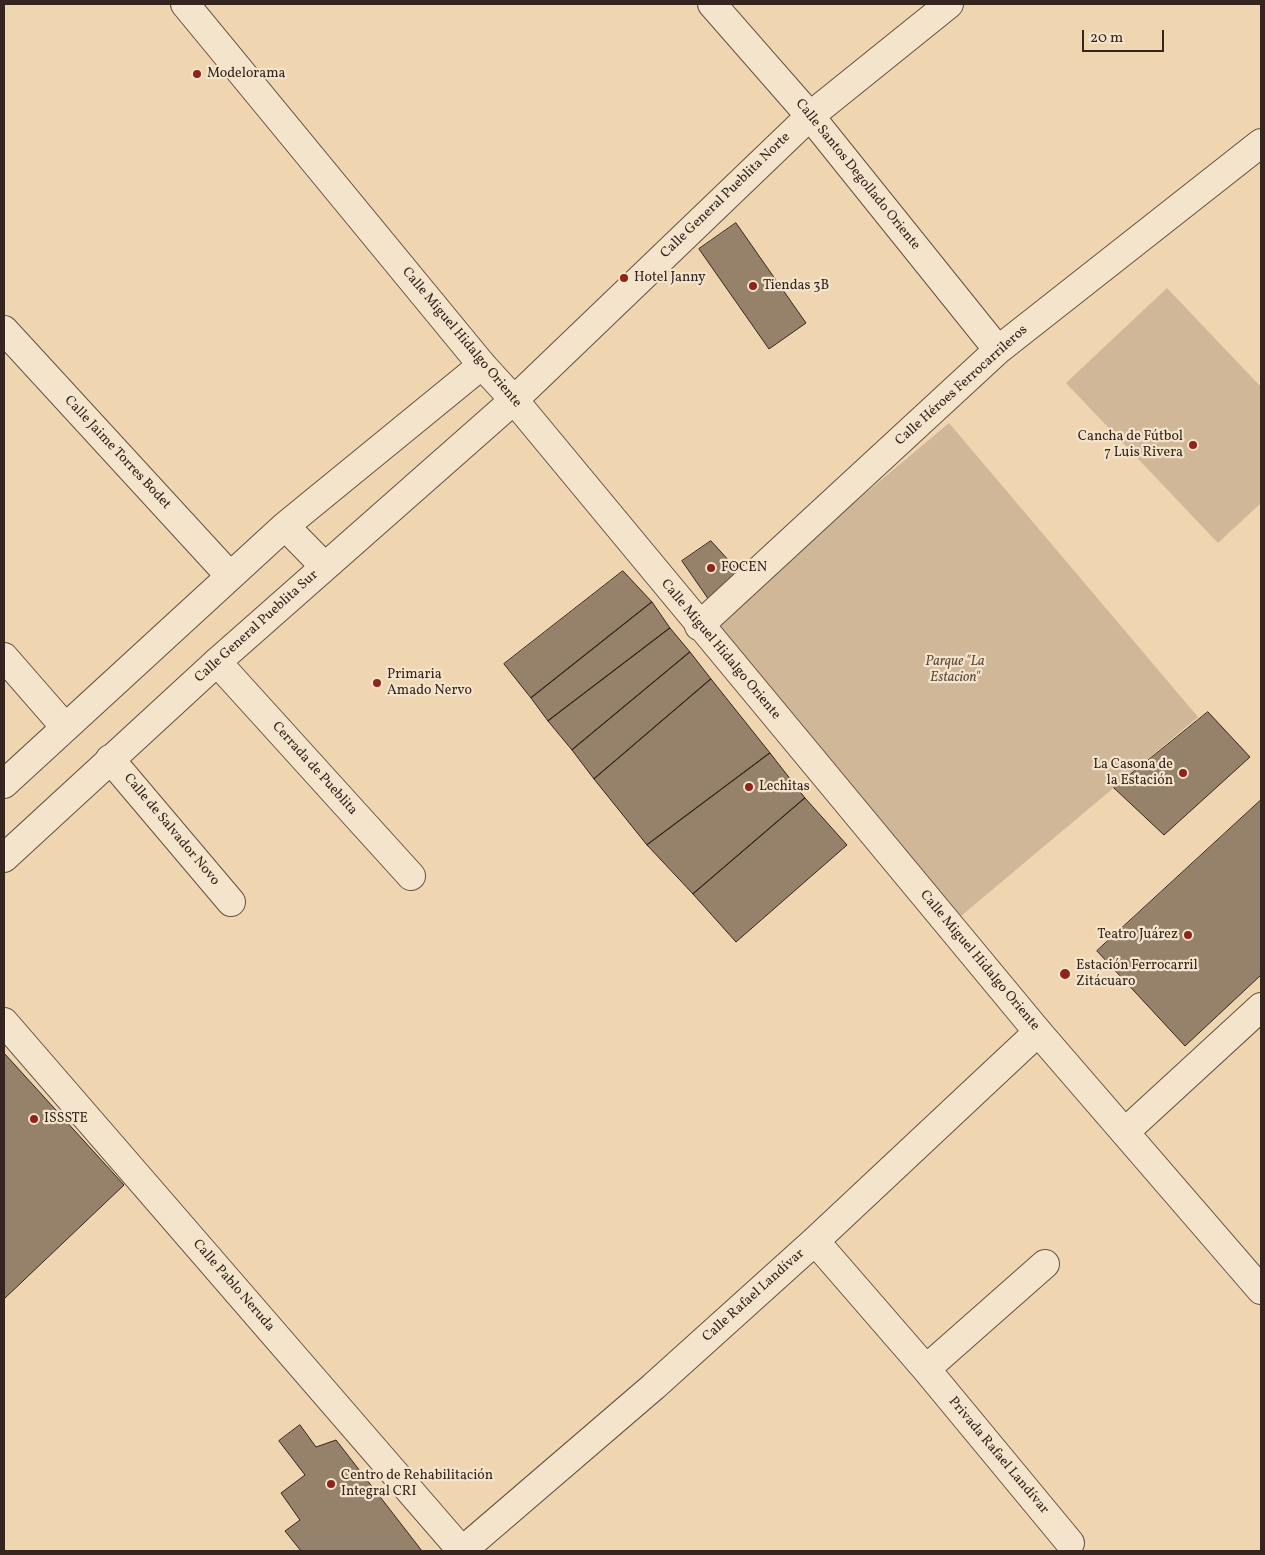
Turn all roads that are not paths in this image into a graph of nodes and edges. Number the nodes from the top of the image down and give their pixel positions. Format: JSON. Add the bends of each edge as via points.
{"nodes":[{"id":1,"x":185,"y":4,"type":"edge"},
{"id":2,"x":712,"y":4,"type":"edge"},
{"id":3,"x":949,"y":4,"type":"edge"},
{"id":4,"x":810,"y":116,"type":"junction"},
{"id":5,"x":1261,"y":143,"type":"edge"},
{"id":6,"x":4,"y":330,"type":"edge"},
{"id":7,"x":998,"y":350,"type":"junction"},
{"id":8,"x":482,"y":365,"type":"junction"},
{"id":9,"x":514,"y":400,"type":"junction"},
{"id":10,"x":285,"y":526,"type":"junction"},
{"id":11,"x":324,"y":566,"type":"junction"},
{"id":12,"x":230,"y":576,"type":"junction"},
{"id":13,"x":699,"y":626,"type":"junction"},
{"id":14,"x":4,"y":657,"type":"edge"},
{"id":15,"x":217,"y":662,"type":"junction"},
{"id":16,"x":65,"y":728,"type":"junction"},
{"id":17,"x":110,"y":759,"type":"junction"},
{"id":18,"x":4,"y":784,"type":"edge"},
{"id":19,"x":4,"y":858,"type":"edge"},
{"id":20,"x":411,"y":876,"type":"dead end"},
{"id":21,"x":232,"y":902,"type":"dead end"},
{"id":22,"x":1261,"y":1007,"type":"edge"},
{"id":23,"x":4,"y":1022,"type":"edge"},
{"id":24,"x":1038,"y":1032,"type":"junction"},
{"id":25,"x":1124,"y":1132,"type":"junction"},
{"id":26,"x":815,"y":1241,"type":"junction"},
{"id":27,"x":1045,"y":1264,"type":"dead end"},
{"id":28,"x":1261,"y":1290,"type":"edge"},
{"id":29,"x":926,"y":1369,"type":"junction"},
{"id":30,"x":1070,"y":1543,"type":"dead end"},
{"id":31,"x":462,"y":1551,"type":"edge"}],
"edges":[{"from":1,"to":8,"type":"street","name":"Calle Miguel Hidalgo Oriente"},
{"from":2,"to":4,"type":"street","name":"Calle Santos Degollado Oriente"},
{"from":3,"to":4,"type":"street","name":"Calle General Pueblita Norte"},
{"from":4,"to":7,"type":"street","name":"Calle Santos Degollado Oriente"},
{"from":4,"to":9,"type":"street","name":"Calle General Pueblita Norte"},
{"from":5,"to":7,"type":"street","name":"Calle Héroes Ferrocarrileros"},
{"from":6,"to":12,"type":"street","name":"Calle Jaime Torres Bodet"},
{"from":7,"to":13,"type":"street","name":"Calle Héroes Ferrocarrileros"},
{"from":8,"to":9,"type":"street","name":"Calle Miguel Hidalgo Oriente"},
{"from":8,"to":10,"type":"street"},
{"from":9,"to":11,"type":"street","name":"Calle General Pueblita Sur"},
{"from":9,"to":13,"type":"street","name":"Calle Miguel Hidalgo Oriente"},
{"from":10,"to":11,"type":"street"},
{"from":10,"to":12,"type":"street"},
{"from":11,"to":15,"type":"street","name":"Calle General Pueblita Sur"},
{"from":12,"to":16,"type":"street"},
{"from":13,"to":24,"type":"street","name":"Calle Miguel Hidalgo Oriente"},
{"from":14,"to":16,"type":"street"},
{"from":15,"to":17,"type":"street","name":"Calle General Pueblita Sur"},
{"from":15,"to":20,"type":"street","name":"Cerrada de Pueblita"},
{"from":16,"to":18,"type":"street"},
{"from":17,"to":19,"type":"street","name":"Calle General Pueblita Sur"},
{"from":17,"to":21,"type":"street","name":"Calle de Salvador Novo"},
{"from":22,"to":25,"type":"street"},
{"from":23,"to":31,"type":"street","name":"Calle Pablo Neruda"},
{"from":24,"to":25,"type":"street","name":"Calle Miguel Hidalgo Oriente"},
{"from":24,"to":26,"type":"street","name":"Calle Rafael Landívar"},
{"from":25,"to":28,"type":"street","name":"Calle Miguel Hidalgo Oriente"},
{"from":26,"to":29,"type":"street","name":"Privada Rafael Landívar"},
{"from":26,"to":31,"type":"street","name":"Calle Rafael Landívar","via":[[653,1387]]},
{"from":27,"to":29,"type":"street"},
{"from":29,"to":30,"type":"street","name":"Privada Rafael Landívar"}]}
